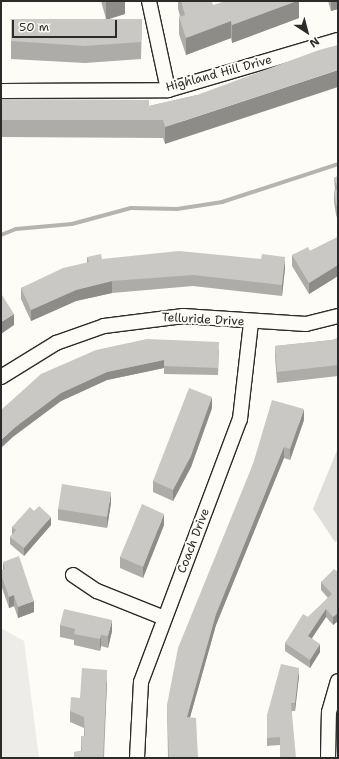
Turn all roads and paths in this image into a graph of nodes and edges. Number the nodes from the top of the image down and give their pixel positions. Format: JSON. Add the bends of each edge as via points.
{"nodes":[{"id":1,"x":149,"y":1,"type":"edge"},
{"id":2,"x":338,"y":40,"type":"edge"},
{"id":3,"x":168,"y":90,"type":"junction"},
{"id":4,"x":1,"y":91,"type":"edge"},
{"id":5,"x":338,"y":316,"type":"edge"},
{"id":6,"x":251,"y":322,"type":"junction"},
{"id":7,"x":1,"y":377,"type":"edge"},
{"id":8,"x":73,"y":575,"type":"dead end"},
{"id":9,"x":164,"y":618,"type":"junction"},
{"id":10,"x":338,"y":681,"type":"edge"},
{"id":11,"x":137,"y":758,"type":"edge"},
{"id":12,"x":328,"y":758,"type":"edge"}],
"edges":[{"from":1,"to":3,"type":"street"},
{"from":2,"to":3,"type":"street","name":"Highland Hill Drive"},
{"from":3,"to":4,"type":"street","name":"Highland Hill Drive"},
{"from":5,"to":6,"type":"street","name":"Telluride Drive","via":[[306,324]]},
{"from":6,"to":7,"type":"street","name":"Telluride Drive","via":[[158,316],[104,326],[56,343]]},
{"from":6,"to":9,"type":"street","name":"Coach Drive","via":[[240,419]]},
{"from":8,"to":9,"type":"street","via":[[97,591]]},
{"from":9,"to":11,"type":"street","name":"Coach Drive","via":[[141,682]]},
{"from":10,"to":12,"type":"street","via":[[329,712]]}]}
